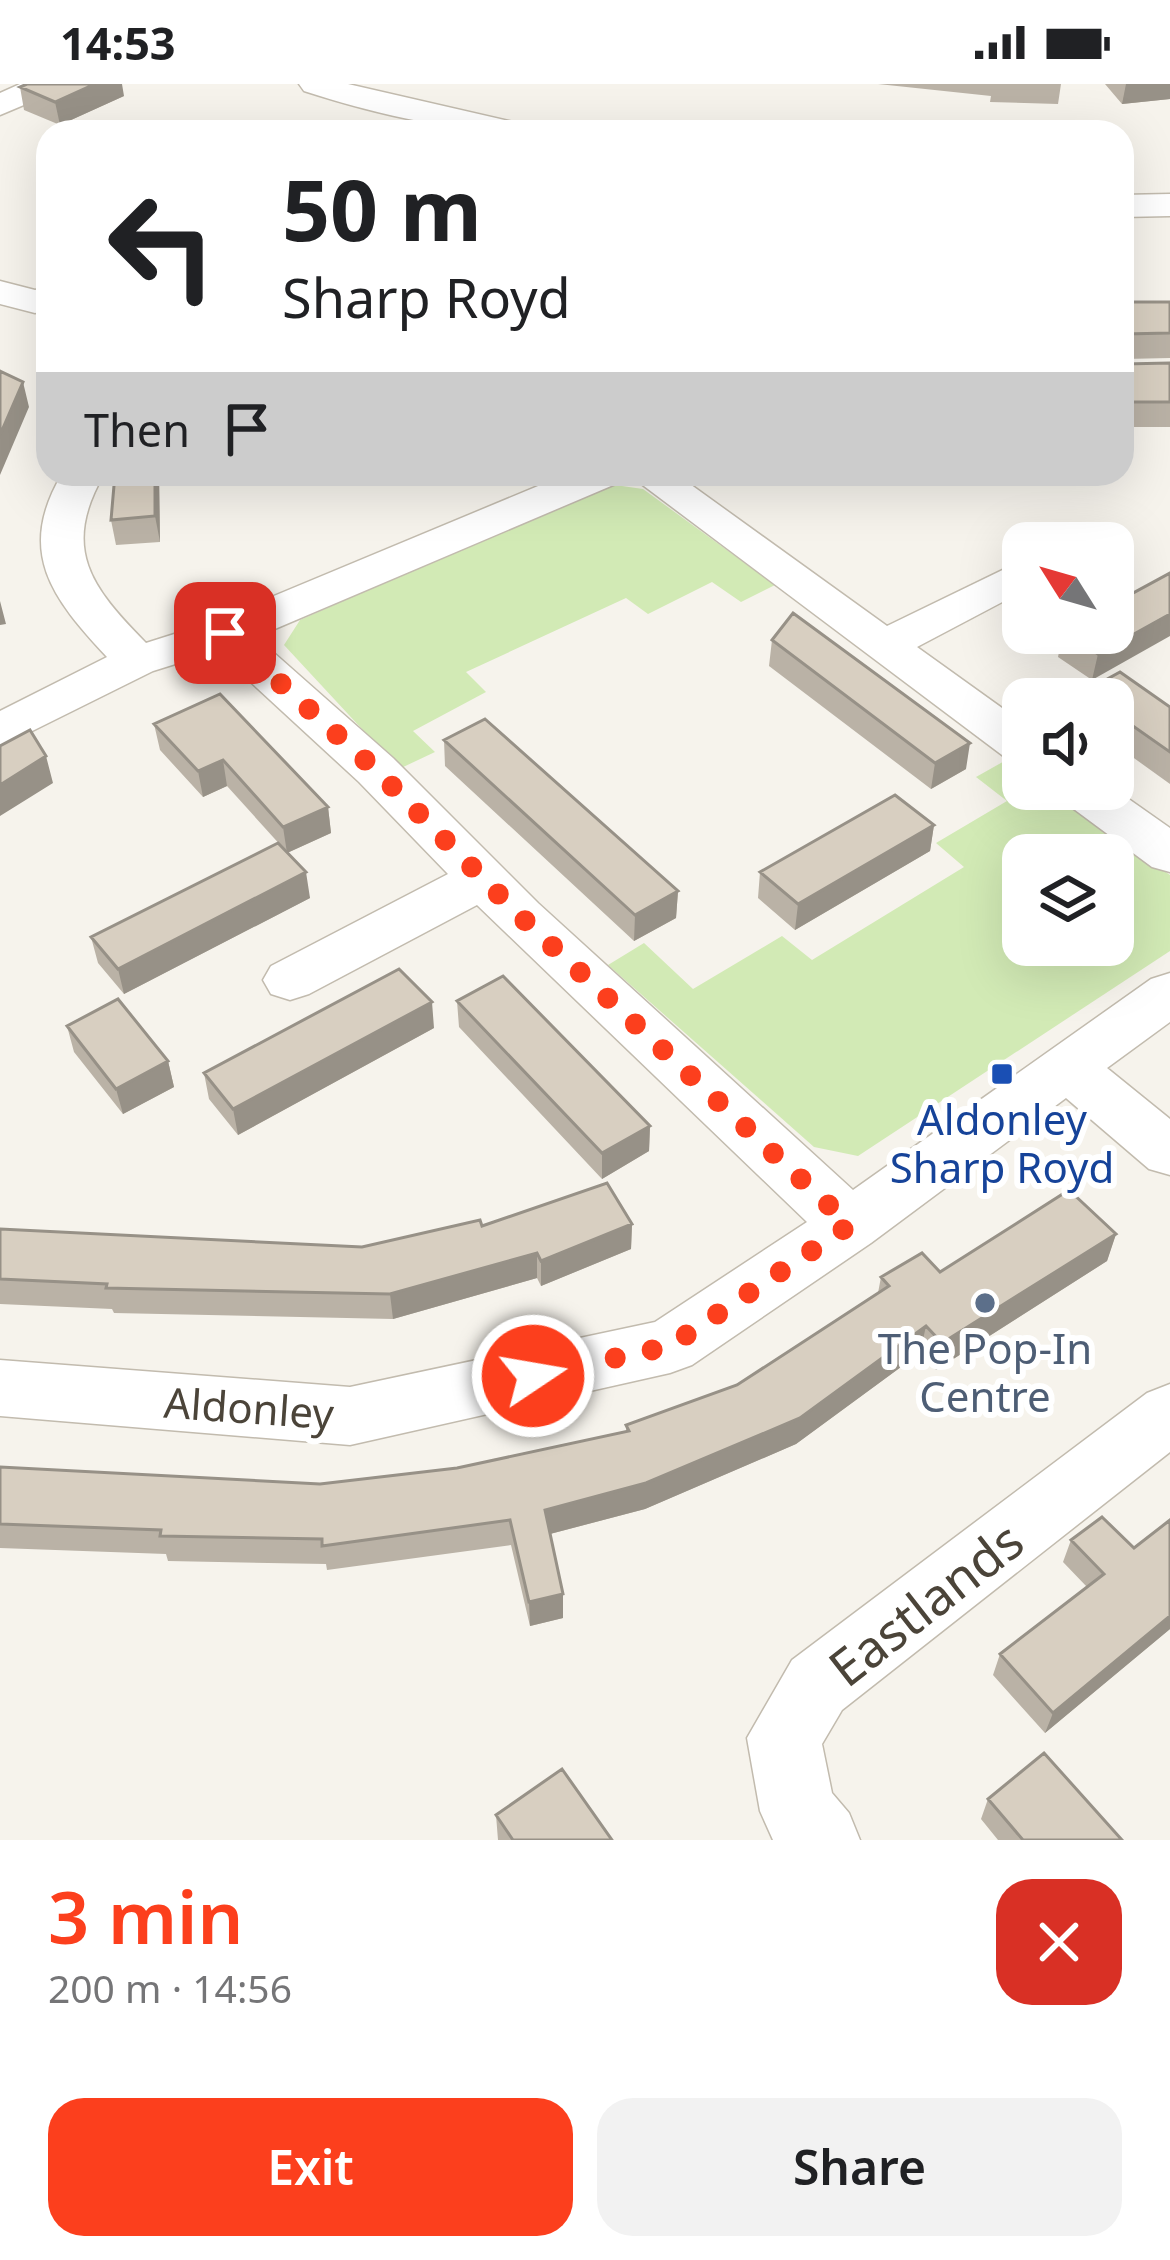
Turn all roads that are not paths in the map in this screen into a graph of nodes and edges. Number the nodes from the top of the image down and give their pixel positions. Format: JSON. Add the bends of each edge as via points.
{"nodes":[{"id":1,"x":46,"y":84,"type":"edge"},
{"id":2,"x":315,"y":84,"type":"edge"},
{"id":3,"x":0,"y":105,"type":"edge"},
{"id":4,"x":457,"y":120,"type":"edge"},
{"id":5,"x":1170,"y":205,"type":"edge"},
{"id":6,"x":1134,"y":206,"type":"edge"},
{"id":7,"x":0,"y":292,"type":"edge"},
{"id":8,"x":36,"y":302,"type":"edge"},
{"id":9,"x":74,"y":486,"type":"edge"},
{"id":10,"x":574,"y":486,"type":"edge"},
{"id":11,"x":665,"y":486,"type":"edge"},
{"id":12,"x":1002,"y":584,"type":"edge"},
{"id":13,"x":225,"y":633,"type":"junction"},
{"id":14,"x":884,"y":646,"type":"junction"},
{"id":15,"x":137,"y":661,"type":"junction"},
{"id":16,"x":0,"y":731,"type":"edge"},
{"id":17,"x":1002,"y":732,"type":"edge"},
{"id":18,"x":1110,"y":810,"type":"edge"},
{"id":19,"x":1170,"y":854,"type":"edge"},
{"id":20,"x":482,"y":879,"type":"junction"},
{"id":21,"x":290,"y":980,"type":"dead end"},
{"id":22,"x":1170,"y":993,"type":"edge"},
{"id":23,"x":1066,"y":1066,"type":"junction"},
{"id":24,"x":1170,"y":1152,"type":"edge"},
{"id":25,"x":850,"y":1225,"type":"junction"},
{"id":26,"x":0,"y":1388,"type":"edge"},
{"id":27,"x":1170,"y":1413,"type":"edge"},
{"id":28,"x":822,"y":1840,"type":"edge"}],
"edges":[{"from":1,"to":3,"type":"street"},
{"from":2,"to":4,"type":"street"},
{"from":5,"to":6,"type":"street"},
{"from":7,"to":8,"type":"street"},
{"from":9,"to":15,"type":"street","via":[[57,552],[84,607]]},
{"from":10,"to":13,"type":"street"},
{"from":11,"to":14,"type":"street"},
{"from":12,"to":14,"type":"street"},
{"from":13,"to":15,"type":"street"},
{"from":13,"to":20,"type":"street"},
{"from":14,"to":17,"type":"street"},
{"from":15,"to":16,"type":"street"},
{"from":18,"to":19,"type":"street"},
{"from":20,"to":21,"type":"street"},
{"from":20,"to":25,"type":"street"},
{"from":22,"to":23,"type":"street","name":"Aldonley"},
{"from":23,"to":24,"type":"street"},
{"from":23,"to":25,"type":"street","name":"Aldonley"},
{"from":25,"to":26,"type":"street","name":"Aldonley","via":[[670,1346],[350,1416]]},
{"from":27,"to":28,"type":"street","name":"Eastlands","via":[[817,1685],[784,1738],[798,1810]]}]}
